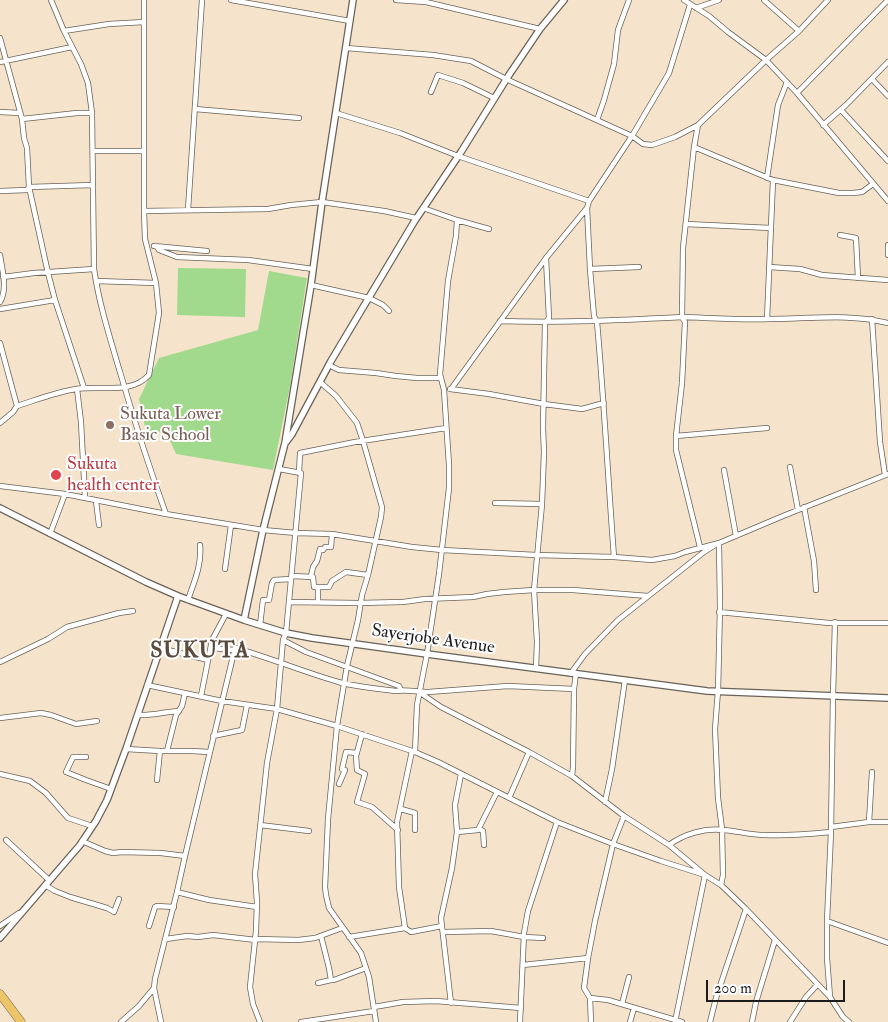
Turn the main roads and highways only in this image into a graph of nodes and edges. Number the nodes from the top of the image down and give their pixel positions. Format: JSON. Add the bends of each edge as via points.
{"nodes":[{"id":1,"x":0,"y":994,"type":"edge"},
{"id":2,"x":21,"y":1022,"type":"edge"}],
"edges":[{"from":1,"to":2,"type":"main road"}]}
